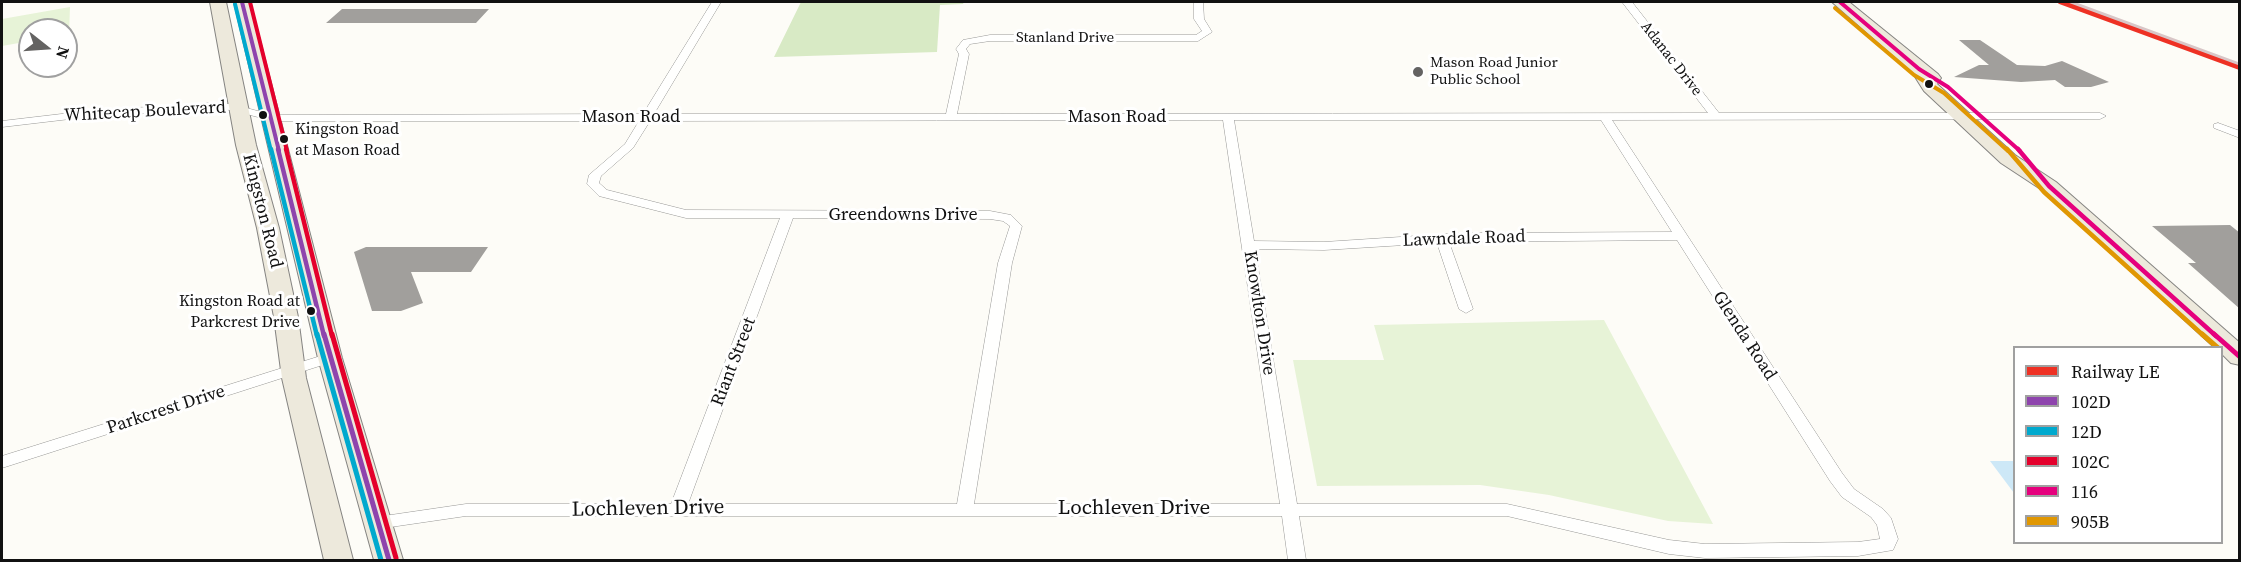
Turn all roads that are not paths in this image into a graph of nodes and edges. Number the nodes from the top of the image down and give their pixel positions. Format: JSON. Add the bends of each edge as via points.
{"nodes":[{"id":1,"x":219,"y":2,"type":"edge"},
{"id":2,"x":243,"y":2,"type":"edge"},
{"id":3,"x":716,"y":2,"type":"edge"},
{"id":4,"x":1197,"y":2,"type":"edge"},
{"id":5,"x":1627,"y":2,"type":"edge"},
{"id":6,"x":1840,"y":2,"type":"edge"},
{"id":7,"x":1854,"y":2,"type":"edge"},
{"id":8,"x":1888,"y":41,"type":"junction"},
{"id":9,"x":1919,"y":69,"type":"junction"},
{"id":10,"x":255,"y":113,"type":"junction"},
{"id":11,"x":951,"y":116,"type":"junction"},
{"id":12,"x":1716,"y":116,"type":"junction"},
{"id":13,"x":2100,"y":116,"type":"dead end"},
{"id":14,"x":2,"y":117,"type":"edge"},
{"id":15,"x":644,"y":117,"type":"junction"},
{"id":16,"x":1228,"y":117,"type":"junction"},
{"id":17,"x":1605,"y":117,"type":"junction"},
{"id":18,"x":1961,"y":117,"type":"junction"},
{"id":19,"x":1984,"y":117,"type":"junction"},
{"id":20,"x":38,"y":118,"type":"junction"},
{"id":21,"x":2,"y":124,"type":"edge"},
{"id":22,"x":2218,"y":126,"type":"dead end"},
{"id":23,"x":2240,"y":135,"type":"edge"},
{"id":24,"x":2049,"y":186,"type":"junction"},
{"id":25,"x":788,"y":214,"type":"junction"},
{"id":26,"x":1680,"y":236,"type":"junction"},
{"id":27,"x":1442,"y":239,"type":"junction"},
{"id":28,"x":1249,"y":245,"type":"junction"},
{"id":29,"x":1466,"y":309,"type":"dead end"},
{"id":30,"x":321,"y":314,"type":"junction"},
{"id":31,"x":286,"y":317,"type":"junction"},
{"id":32,"x":2240,"y":357,"type":"edge"},
{"id":33,"x":330,"y":358,"type":"junction"},
{"id":34,"x":293,"y":369,"type":"junction"},
{"id":35,"x":2,"y":462,"type":"edge"},
{"id":36,"x":678,"y":508,"type":"junction"},
{"id":37,"x":965,"y":508,"type":"junction"},
{"id":38,"x":1290,"y":509,"type":"junction"},
{"id":39,"x":377,"y":523,"type":"junction"},
{"id":40,"x":1887,"y":545,"type":"joint"},
{"id":41,"x":339,"y":561,"type":"edge"},
{"id":42,"x":389,"y":561,"type":"edge"},
{"id":43,"x":1297,"y":561,"type":"edge"}],
"edges":[{"from":1,"to":10,"type":"main road","name":"Kingston Road"},
{"from":2,"to":10,"type":"main road","name":"Kingston Road"},
{"from":3,"to":15,"type":"street"},
{"from":4,"to":11,"type":"street","name":"Stanland Drive","via":[[1199,19],[1207,32],[1198,38],[990,38],[967,42],[961,49],[964,54]]},
{"from":5,"to":12,"type":"street","name":"Adanac Drive"},
{"from":6,"to":8,"type":"main road"},
{"from":7,"to":8,"type":"main road","via":[[1877,23]]},
{"from":8,"to":9,"type":"main road"},
{"from":9,"to":18,"type":"main road","via":[[1930,87]]},
{"from":9,"to":19,"type":"main road"},
{"from":10,"to":15,"type":"street","name":"Mason Road"},
{"from":10,"to":20,"type":"street","name":"Whitecap Boulevard","via":[[208,106]]},
{"from":10,"to":30,"type":"main road","name":"Kingston Road"},
{"from":10,"to":31,"type":"main road","name":"Kingston Road"},
{"from":11,"to":15,"type":"street","name":"Mason Road"},
{"from":11,"to":16,"type":"street","name":"Mason Road"},
{"from":12,"to":17,"type":"street","name":"Mason Road"},
{"from":12,"to":18,"type":"street","name":"Mason Road"},
{"from":13,"to":19,"type":"street","name":"Mason Road"},
{"from":14,"to":20,"type":"street","name":"Whitecap Boulevard"},
{"from":15,"to":25,"type":"street","name":"Greendowns Drive","via":[[624,153],[595,175],[593,184],[603,193],[686,214]]},
{"from":16,"to":17,"type":"street","name":"Mason Road"},
{"from":16,"to":28,"type":"street","name":"Knowlton Drive"},
{"from":17,"to":26,"type":"street","name":"Glenda Road"},
{"from":18,"to":19,"type":"street","name":"Mason Road"},
{"from":18,"to":24,"type":"main road","via":[[2008,159]]},
{"from":19,"to":24,"type":"main road","via":[[2024,155]]},
{"from":20,"to":21,"type":"street","name":"Whitecap Boulevard"},
{"from":22,"to":23,"type":"street"},
{"from":24,"to":32,"type":"main road"},
{"from":25,"to":36,"type":"street","name":"Riant Street"},
{"from":25,"to":37,"type":"street","name":"Greendowns Drive","via":[[990,215],[1007,218],[1016,226],[1005,263]]},
{"from":26,"to":27,"type":"street","name":"Lawndale Road"},
{"from":26,"to":40,"type":"street","name":"Glenda Road","via":[[1836,477],[1848,493],[1877,513],[1885,524]]},
{"from":27,"to":28,"type":"street","name":"Lawndale Road","via":[[1324,246]]},
{"from":27,"to":29,"type":"street"},
{"from":28,"to":38,"type":"street","name":"Knowlton Drive"},
{"from":30,"to":31,"type":"main road"},
{"from":30,"to":33,"type":"main road","name":"Kingston Road"},
{"from":31,"to":34,"type":"main road","name":"Kingston Road"},
{"from":33,"to":34,"type":"street","name":"Parkcrest Drive"},
{"from":33,"to":39,"type":"main road","name":"Kingston Road"},
{"from":34,"to":35,"type":"street","name":"Parkcrest Drive"},
{"from":34,"to":41,"type":"main road","name":"Kingston Road"},
{"from":36,"to":37,"type":"street","name":"Lochleven Drive"},
{"from":36,"to":39,"type":"street","name":"Lochleven Drive","via":[[466,510]]},
{"from":37,"to":38,"type":"street","name":"Lochleven Drive"},
{"from":38,"to":40,"type":"street","name":"Lochleven Drive","via":[[1507,510],[1669,547],[1705,551],[1858,549]]},
{"from":38,"to":43,"type":"street","name":"Knowlton Drive"},
{"from":39,"to":42,"type":"main road","name":"Kingston Road"}]}
